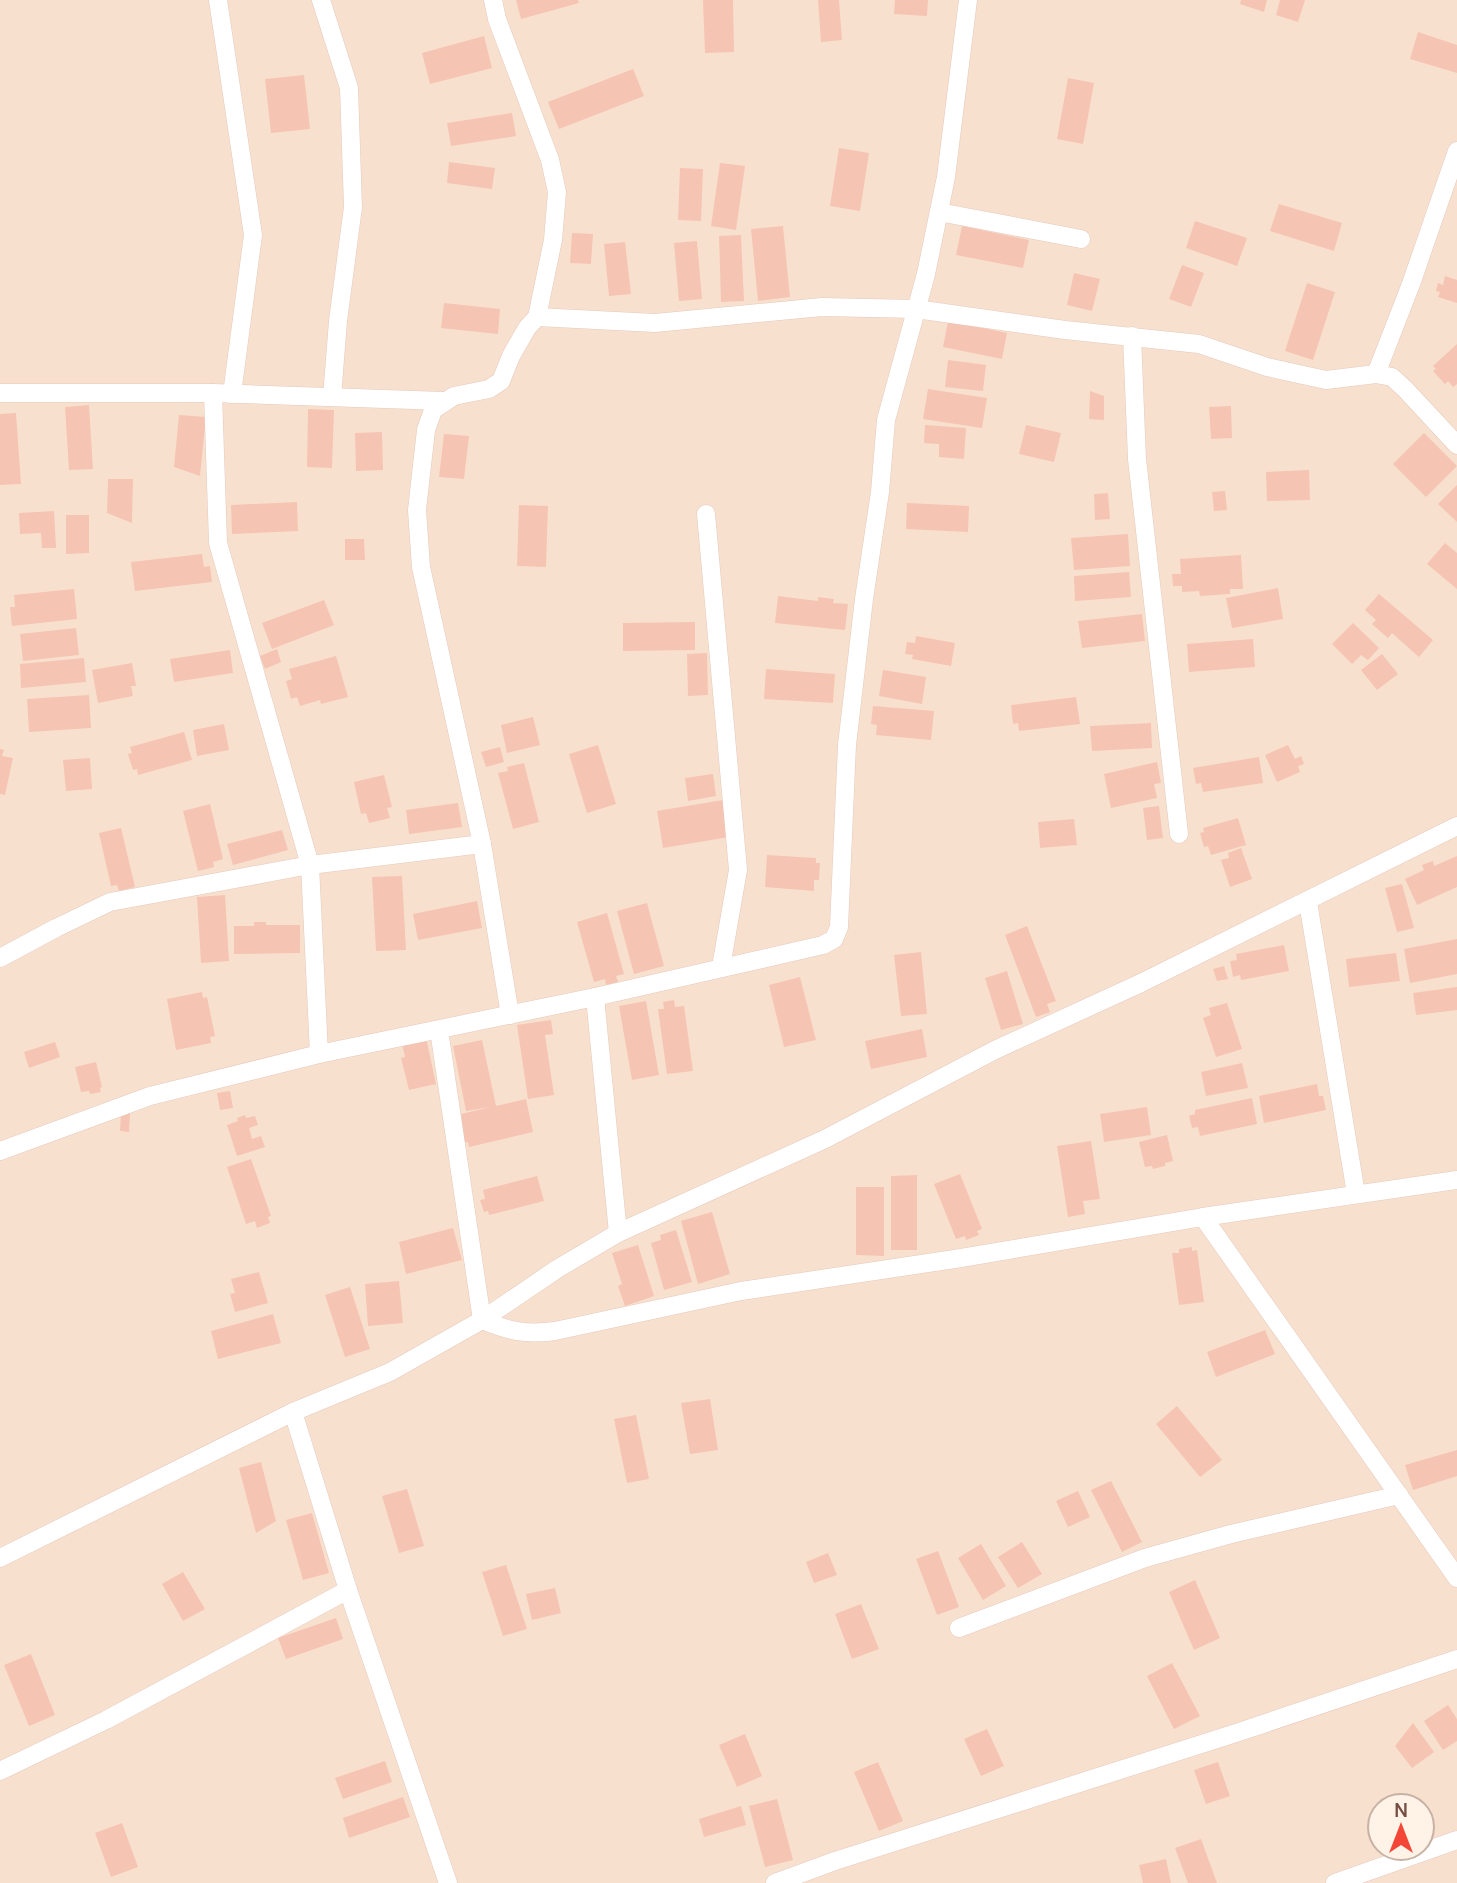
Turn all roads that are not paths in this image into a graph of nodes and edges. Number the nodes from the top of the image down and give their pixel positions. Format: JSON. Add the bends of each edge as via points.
{"nodes":[{"id":1,"x":218,"y":0,"type":"edge"},
{"id":2,"x":321,"y":0,"type":"edge"},
{"id":3,"x":493,"y":0,"type":"edge"},
{"id":4,"x":968,"y":0,"type":"edge"},
{"id":5,"x":1457,"y":151,"type":"edge"},
{"id":6,"x":939,"y":212,"type":"junction"},
{"id":7,"x":1081,"y":239,"type":"dead end"},
{"id":8,"x":916,"y":309,"type":"junction"},
{"id":9,"x":537,"y":317,"type":"junction"},
{"id":10,"x":1132,"y":336,"type":"junction"},
{"id":11,"x":1377,"y":374,"type":"junction"},
{"id":12,"x":0,"y":393,"type":"edge"},
{"id":13,"x":214,"y":393,"type":"junction"},
{"id":14,"x":232,"y":394,"type":"junction"},
{"id":15,"x":332,"y":397,"type":"junction"},
{"id":16,"x":443,"y":401,"type":"junction"},
{"id":17,"x":1457,"y":445,"type":"edge"},
{"id":18,"x":706,"y":514,"type":"dead end"},
{"id":19,"x":1457,"y":826,"type":"edge"},
{"id":20,"x":1179,"y":834,"type":"dead end"},
{"id":21,"x":482,"y":844,"type":"junction"},
{"id":22,"x":310,"y":865,"type":"junction"},
{"id":23,"x":1308,"y":902,"type":"junction"},
{"id":24,"x":0,"y":958,"type":"edge"},
{"id":25,"x":721,"y":967,"type":"junction"},
{"id":26,"x":595,"y":998,"type":"junction"},
{"id":27,"x":510,"y":1015,"type":"junction"},
{"id":28,"x":439,"y":1030,"type":"junction"},
{"id":29,"x":319,"y":1054,"type":"junction"},
{"id":30,"x":0,"y":1151,"type":"edge"},
{"id":31,"x":1457,"y":1180,"type":"edge"},
{"id":32,"x":1356,"y":1194,"type":"junction"},
{"id":33,"x":1203,"y":1217,"type":"junction"},
{"id":34,"x":618,"y":1233,"type":"junction"},
{"id":35,"x":482,"y":1320,"type":"junction"},
{"id":36,"x":293,"y":1412,"type":"junction"},
{"id":37,"x":1399,"y":1495,"type":"junction"},
{"id":38,"x":0,"y":1558,"type":"edge"},
{"id":39,"x":1457,"y":1578,"type":"edge"},
{"id":40,"x":348,"y":1590,"type":"junction"},
{"id":41,"x":959,"y":1628,"type":"dead end"},
{"id":42,"x":1457,"y":1659,"type":"edge"},
{"id":43,"x":0,"y":1771,"type":"edge"},
{"id":44,"x":1457,"y":1840,"type":"edge"},
{"id":45,"x":448,"y":1883,"type":"edge"},
{"id":46,"x":775,"y":1883,"type":"edge"},
{"id":47,"x":1335,"y":1883,"type":"edge"}],
"edges":[{"from":1,"to":14,"type":"street","via":[[253,235]]},
{"from":2,"to":15,"type":"street","via":[[349,88],[353,207]]},
{"from":3,"to":9,"type":"street","via":[[557,192],[553,240]]},
{"from":4,"to":6,"type":"street"},
{"from":5,"to":11,"type":"street"},
{"from":6,"to":7,"type":"street"},
{"from":6,"to":8,"type":"street"},
{"from":8,"to":9,"type":"street","via":[[822,307],[655,323]]},
{"from":8,"to":10,"type":"street"},
{"from":8,"to":25,"type":"street","via":[[886,420],[847,745],[839,927],[834,939],[823,945]]},
{"from":9,"to":16,"type":"street","via":[[511,356],[501,381],[489,389]]},
{"from":10,"to":11,"type":"street","via":[[1199,344],[1267,367],[1326,380]]},
{"from":10,"to":20,"type":"street","via":[[1137,459]]},
{"from":11,"to":17,"type":"street","via":[[1392,377],[1405,388]]},
{"from":12,"to":13,"type":"street"},
{"from":13,"to":14,"type":"street"},
{"from":13,"to":22,"type":"street","via":[[218,543]]},
{"from":14,"to":15,"type":"street"},
{"from":15,"to":16,"type":"street"},
{"from":16,"to":21,"type":"street","via":[[433,410],[423,450],[417,510],[421,567]]},
{"from":18,"to":25,"type":"street","via":[[737,870]]},
{"from":19,"to":23,"type":"street"},
{"from":21,"to":22,"type":"street"},
{"from":21,"to":27,"type":"street"},
{"from":22,"to":24,"type":"street","via":[[110,902]]},
{"from":22,"to":29,"type":"street"},
{"from":23,"to":32,"type":"street"},
{"from":23,"to":34,"type":"street","via":[[995,1050],[825,1139]]},
{"from":25,"to":26,"type":"street"},
{"from":26,"to":27,"type":"street"},
{"from":26,"to":34,"type":"street"},
{"from":27,"to":28,"type":"street"},
{"from":28,"to":29,"type":"street"},
{"from":28,"to":35,"type":"street"},
{"from":29,"to":30,"type":"street","via":[[150,1096]]},
{"from":31,"to":32,"type":"street"},
{"from":32,"to":33,"type":"street"},
{"from":33,"to":35,"type":"street","via":[[741,1290],[555,1331],[509,1331]]},
{"from":33,"to":37,"type":"street"},
{"from":34,"to":35,"type":"street"},
{"from":35,"to":36,"type":"street","via":[[390,1372]]},
{"from":36,"to":38,"type":"street"},
{"from":36,"to":40,"type":"street"},
{"from":37,"to":39,"type":"street"},
{"from":37,"to":41,"type":"street","via":[[1145,1558]]},
{"from":40,"to":43,"type":"street","via":[[106,1720]]},
{"from":40,"to":45,"type":"street"},
{"from":42,"to":46,"type":"street"},
{"from":44,"to":47,"type":"street"}]}
